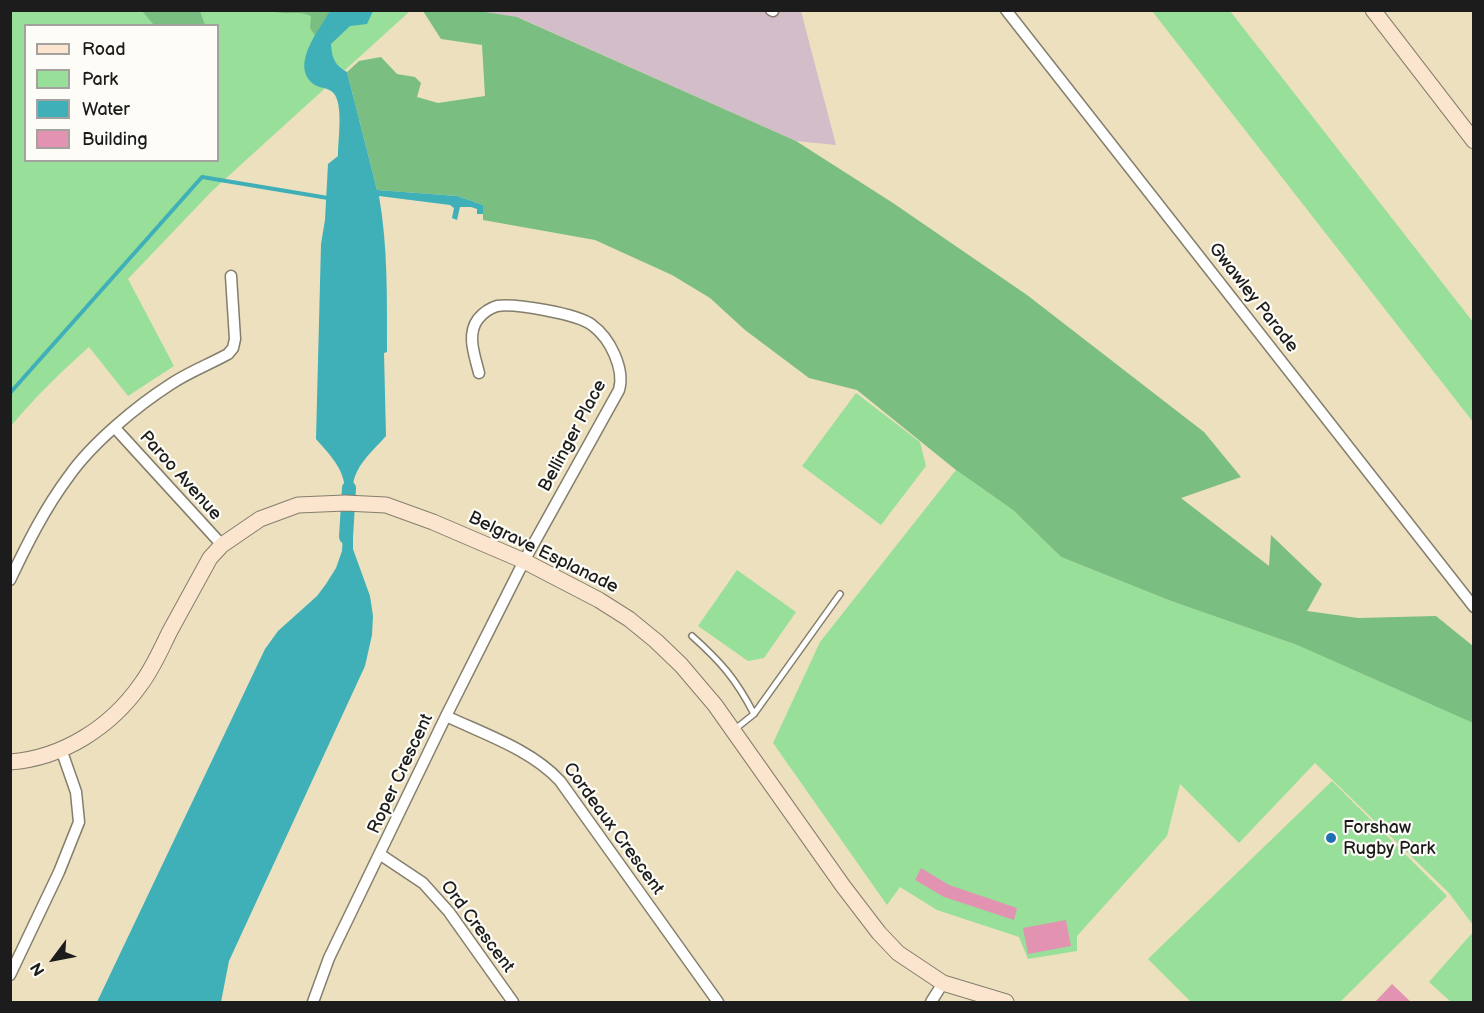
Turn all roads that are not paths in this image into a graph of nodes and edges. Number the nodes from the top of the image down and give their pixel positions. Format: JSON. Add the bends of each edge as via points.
{"nodes":[{"id":1,"x":1006,"y":10,"type":"edge"},
{"id":2,"x":1375,"y":11,"type":"edge"},
{"id":3,"x":1473,"y":141,"type":"edge"},
{"id":4,"x":231,"y":276,"type":"dead end"},
{"id":5,"x":479,"y":373,"type":"dead end"},
{"id":6,"x":115,"y":428,"type":"junction"},
{"id":7,"x":222,"y":545,"type":"junction"},
{"id":8,"x":524,"y":561,"type":"junction"},
{"id":9,"x":10,"y":580,"type":"edge"},
{"id":10,"x":840,"y":594,"type":"dead end"},
{"id":11,"x":1473,"y":607,"type":"edge"},
{"id":12,"x":692,"y":636,"type":"dead end"},
{"id":13,"x":754,"y":714,"type":"junction"},
{"id":14,"x":446,"y":716,"type":"junction"},
{"id":15,"x":733,"y":731,"type":"junction"},
{"id":16,"x":61,"y":749,"type":"junction"},
{"id":17,"x":10,"y":762,"type":"edge"},
{"id":18,"x":381,"y":855,"type":"junction"},
{"id":19,"x":10,"y":975,"type":"edge"},
{"id":20,"x":943,"y":983,"type":"junction"},
{"id":21,"x":313,"y":1002,"type":"edge"},
{"id":22,"x":513,"y":1002,"type":"edge"},
{"id":23,"x":718,"y":1002,"type":"edge"},
{"id":24,"x":931,"y":1002,"type":"edge"},
{"id":25,"x":1006,"y":1002,"type":"edge"}],
"edges":[{"from":1,"to":11,"type":"street","name":"Gwawley Parade"},
{"from":2,"to":3,"type":"street"},
{"from":4,"to":6,"type":"street","via":[[233,348],[172,384]]},
{"from":5,"to":8,"type":"street","name":"Bellinger Place","via":[[472,334],[478,318],[498,306],[585,321],[601,334],[619,364],[619,390]]},
{"from":6,"to":7,"type":"street","name":"Paroo Avenue"},
{"from":6,"to":9,"type":"street","via":[[69,475]]},
{"from":7,"to":8,"type":"street","name":"Belgrave Esplanade","via":[[260,519],[298,505],[349,503],[386,505]]},
{"from":7,"to":16,"type":"street","name":"Belgrave Esplanade","via":[[210,558],[143,683],[98,730]]},
{"from":8,"to":14,"type":"street","name":"Roper Crescent"},
{"from":8,"to":15,"type":"street","name":"Belgrave Esplanade","via":[[599,600],[638,626],[681,665]]},
{"from":10,"to":13,"type":"lane"},
{"from":12,"to":13,"type":"lane","via":[[720,661]]},
{"from":13,"to":15,"type":"lane"},
{"from":14,"to":18,"type":"street","name":"Roper Crescent"},
{"from":14,"to":23,"type":"street","name":"Cordeaux Crescent","via":[[549,769]]},
{"from":15,"to":20,"type":"street","name":"Belgrave Esplanade","via":[[879,933],[898,953]]},
{"from":16,"to":17,"type":"street","name":"Belgrave Esplanade","via":[[44,757]]},
{"from":16,"to":19,"type":"street","via":[[76,792],[79,822]]},
{"from":18,"to":21,"type":"street","name":"Roper Crescent","via":[[329,958]]},
{"from":18,"to":22,"type":"street","name":"Ord Crescent","via":[[423,883],[449,912]]},
{"from":20,"to":24,"type":"street"},
{"from":20,"to":25,"type":"street","name":"Belgrave Esplanade"}]}
